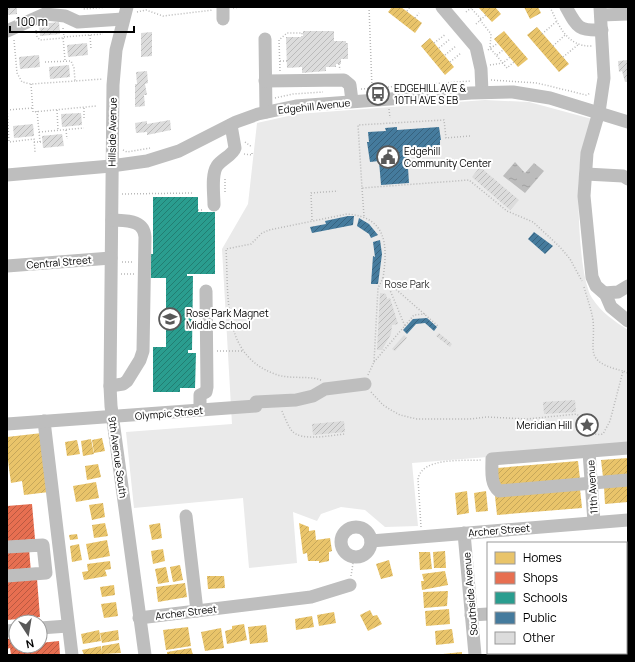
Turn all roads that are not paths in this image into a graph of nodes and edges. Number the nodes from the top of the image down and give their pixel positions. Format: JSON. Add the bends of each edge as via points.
{"nodes":[{"id":1,"x":442,"y":7,"type":"edge"},
{"id":2,"x":566,"y":7,"type":"edge"},
{"id":3,"x":601,"y":11,"type":"edge"},
{"id":4,"x":133,"y":12,"type":"edge"},
{"id":5,"x":628,"y":14,"type":"edge"},
{"id":6,"x":9,"y":30,"type":"edge"},
{"id":7,"x":602,"y":30,"type":"junction"},
{"id":8,"x":265,"y":39,"type":"dead end"},
{"id":9,"x":265,"y":81,"type":"junction"},
{"id":10,"x":482,"y":92,"type":"junction"},
{"id":11,"x":352,"y":101,"type":"junction"},
{"id":12,"x":266,"y":112,"type":"junction"},
{"id":13,"x":599,"y":112,"type":"junction"},
{"id":14,"x":628,"y":122,"type":"edge"},
{"id":15,"x":231,"y":125,"type":"junction"},
{"id":16,"x":111,"y":166,"type":"junction"},
{"id":17,"x":586,"y":174,"type":"junction"},
{"id":18,"x":7,"y":175,"type":"edge"},
{"id":19,"x":628,"y":179,"type":"edge"},
{"id":20,"x":209,"y":207,"type":"road end"},
{"id":21,"x":112,"y":220,"type":"junction"},
{"id":22,"x":116,"y":260,"type":"junction"},
{"id":23,"x":7,"y":266,"type":"edge"},
{"id":24,"x":628,"y":286,"type":"edge"},
{"id":25,"x":206,"y":291,"type":"dead end"},
{"id":26,"x":605,"y":293,"type":"junction"},
{"id":27,"x":611,"y":307,"type":"junction"},
{"id":28,"x":628,"y":308,"type":"edge"},
{"id":29,"x":628,"y":321,"type":"edge"},
{"id":30,"x":365,"y":384,"type":"road end"},
{"id":31,"x":110,"y":386,"type":"junction"},
{"id":32,"x":200,"y":410,"type":"junction"},
{"id":33,"x":114,"y":417,"type":"junction"},
{"id":34,"x":44,"y":421,"type":"junction"},
{"id":35,"x":7,"y":424,"type":"edge"},
{"id":36,"x":628,"y":448,"type":"edge"},
{"id":37,"x":589,"y":452,"type":"junction"},
{"id":38,"x":628,"y":480,"type":"edge"},
{"id":39,"x":592,"y":483,"type":"junction"},
{"id":40,"x":186,"y":516,"type":"dead end"},
{"id":41,"x":628,"y":520,"type":"edge"},
{"id":42,"x":594,"y":522,"type":"junction"},
{"id":43,"x":464,"y":533,"type":"junction"},
{"id":44,"x":371,"y":541,"type":"junction"},
{"id":45,"x":7,"y":547,"type":"edge"},
{"id":46,"x":7,"y":576,"type":"edge"},
{"id":47,"x":350,"y":585,"type":"road end"},
{"id":48,"x":198,"y":611,"type":"junction"},
{"id":49,"x":487,"y":614,"type":"edge"},
{"id":50,"x":471,"y":615,"type":"junction"},
{"id":51,"x":139,"y":618,"type":"junction"},
{"id":52,"x":68,"y":626,"type":"junction"},
{"id":53,"x":48,"y":627,"type":"edge"},
{"id":54,"x":72,"y":655,"type":"edge"},
{"id":55,"x":145,"y":655,"type":"edge"},
{"id":56,"x":475,"y":655,"type":"edge"}],
"edges":[{"from":1,"to":10,"type":"street","via":[[476,47],[481,69]]},
{"from":2,"to":7,"type":"street","via":[[579,27]]},
{"from":3,"to":5,"type":"street"},
{"from":3,"to":7,"type":"street"},
{"from":4,"to":6,"type":"street","via":[[78,22],[66,16],[45,14]]},
{"from":4,"to":16,"type":"street","name":"Hillside Avenue","via":[[116,50]]},
{"from":7,"to":13,"type":"street","via":[[604,78]]},
{"from":8,"to":9,"type":"street"},
{"from":9,"to":11,"type":"street","via":[[344,80],[350,85]]},
{"from":9,"to":12,"type":"street"},
{"from":10,"to":11,"type":"street","name":"Edgehill Avenue"},
{"from":10,"to":13,"type":"street","name":"Edgehill Avenue","via":[[531,94]]},
{"from":11,"to":12,"type":"street","name":"Edgehill Avenue","via":[[296,106]]},
{"from":12,"to":15,"type":"street","name":"Edgehill Avenue"},
{"from":13,"to":14,"type":"street","name":"Edgehill Avenue"},
{"from":13,"to":17,"type":"street","via":[[588,153]]},
{"from":15,"to":16,"type":"street","name":"Edgehill Avenue","via":[[161,157]]},
{"from":15,"to":20,"type":"street","via":[[235,148],[214,171]]},
{"from":16,"to":18,"type":"street","name":"Edgehill Avenue"},
{"from":16,"to":21,"type":"street","name":"Hillside Avenue"},
{"from":17,"to":19,"type":"street","via":[[623,176]]},
{"from":17,"to":26,"type":"street","via":[[584,196],[590,268],[596,286]]},
{"from":21,"to":22,"type":"street","name":"Hillside Avenue"},
{"from":21,"to":31,"type":"street","via":[[137,223],[143,229],[145,237],[143,354],[127,381]]},
{"from":22,"to":23,"type":"street","name":"Central Street"},
{"from":22,"to":31,"type":"street","name":"9th Avenue South"},
{"from":24,"to":26,"type":"street","via":[[618,292]]},
{"from":25,"to":32,"type":"street","via":[[207,387],[206,392],[200,395]]},
{"from":26,"to":27,"type":"street"},
{"from":27,"to":28,"type":"street"},
{"from":27,"to":29,"type":"street"},
{"from":30,"to":32,"type":"street","name":"Olympic Street","via":[[325,389],[313,396],[256,402],[256,406]]},
{"from":31,"to":33,"type":"street","name":"9th Avenue South"},
{"from":32,"to":33,"type":"street","name":"Olympic Street"},
{"from":33,"to":34,"type":"street","name":"Olympic Street"},
{"from":33,"to":51,"type":"street","name":"9th Avenue South"},
{"from":34,"to":35,"type":"street","name":"Olympic Street"},
{"from":34,"to":52,"type":"street"},
{"from":36,"to":37,"type":"street"},
{"from":37,"to":39,"type":"street","name":"11th Avenue"},
{"from":37,"to":39,"type":"street","via":[[492,459],[493,484],[499,491]]},
{"from":38,"to":39,"type":"street"},
{"from":39,"to":42,"type":"street","name":"11th Avenue"},
{"from":40,"to":48,"type":"street"},
{"from":41,"to":42,"type":"street","name":"Archer Street"},
{"from":42,"to":43,"type":"street","name":"Archer Street"},
{"from":43,"to":44,"type":"street","name":"Archer Street"},
{"from":43,"to":50,"type":"street","name":"Southside Avenue"},
{"from":44,"to":44,"type":"street","via":[[365,554],[354,557],[342,546],[342,537],[352,528],[361,528],[368,533]]},
{"from":45,"to":46,"type":"street","via":[[43,545],[46,573]]},
{"from":47,"to":48,"type":"street","name":"Archer Street","via":[[311,597]]},
{"from":48,"to":51,"type":"street","name":"Archer Street"},
{"from":49,"to":50,"type":"street"},
{"from":50,"to":56,"type":"street","name":"Southside Avenue"},
{"from":51,"to":55,"type":"street","name":"9th Avenue South"},
{"from":52,"to":53,"type":"street"},
{"from":52,"to":54,"type":"street"}]}
